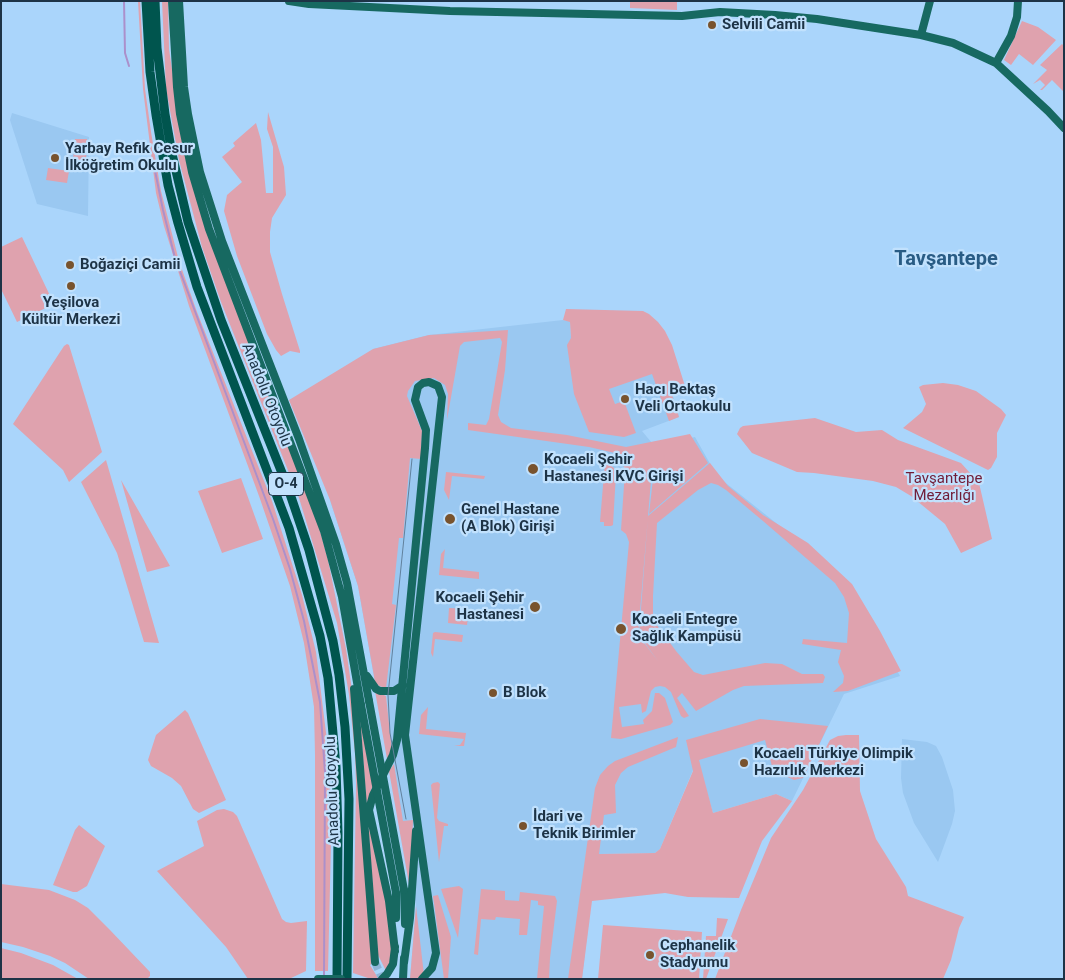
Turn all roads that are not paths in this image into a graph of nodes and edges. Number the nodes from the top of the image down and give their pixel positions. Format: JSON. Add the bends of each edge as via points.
{"nodes":[{"id":1,"x":146,"y":1,"type":"edge"},
{"id":2,"x":155,"y":1,"type":"edge"},
{"id":3,"x":172,"y":1,"type":"edge"},
{"id":4,"x":179,"y":1,"type":"edge"},
{"id":5,"x":289,"y":1,"type":"edge"},
{"id":6,"x":930,"y":1,"type":"edge"},
{"id":7,"x":1018,"y":1,"type":"edge"},
{"id":8,"x":921,"y":35,"type":"junction"},
{"id":9,"x":996,"y":64,"type":"junction"},
{"id":10,"x":1064,"y":128,"type":"edge"},
{"id":11,"x":342,"y":598,"type":"junction"},
{"id":12,"x":363,"y":662,"type":"junction"},
{"id":13,"x":403,"y":684,"type":"junction"},
{"id":14,"x":417,"y":812,"type":"junction"},
{"id":15,"x":395,"y":951,"type":"junction"},
{"id":16,"x":375,"y":962,"type":"tunnel mouth"},
{"id":17,"x":404,"y":963,"type":"junction"},
{"id":18,"x":318,"y":979,"type":"edge"},
{"id":19,"x":336,"y":979,"type":"edge"},
{"id":20,"x":341,"y":979,"type":"edge"},
{"id":21,"x":347,"y":979,"type":"edge"},
{"id":22,"x":382,"y":979,"type":"edge"},
{"id":23,"x":403,"y":979,"type":"edge"},
{"id":24,"x":422,"y":979,"type":"edge"}],
"edges":[{"from":1,"to":19,"type":"highway","name":"Anadolu Otoyolu","number":"O-4","via":[[156,115],[178,223],[197,287],[289,528],[322,645],[334,726],[338,799]]},
{"from":2,"to":21,"type":"highway","name":"Anadolu Otoyolu","number":"O-4","via":[[165,114],[188,222],[221,320],[288,488],[309,550],[339,675],[349,799]]},
{"from":3,"to":11,"type":"main road","via":[[180,114],[192,172],[210,229],[324,530]]},
{"from":4,"to":12,"type":"main road","via":[[184,87],[200,172],[222,242],[334,536],[348,583]]},
{"from":5,"to":8,"type":"main road","via":[[450,10],[682,16],[720,12],[766,14]]},
{"from":6,"to":8,"type":"main road"},
{"from":7,"to":9,"type":"main road","via":[[1011,36]]},
{"from":8,"to":9,"type":"main road","via":[[959,45]]},
{"from":9,"to":10,"type":"main road"},
{"from":11,"to":15,"type":"main road","bridge":true,"via":[[396,893]]},
{"from":11,"to":16,"type":"main road","via":[[355,696]]},
{"from":12,"to":13,"type":"main road","via":[[367,676],[376,688],[394,691]]},
{"from":12,"to":17,"type":"main road","bridge":true,"via":[[404,890]]},
{"from":13,"to":14,"type":"main road","via":[[426,430],[415,400],[418,387],[429,382],[438,386],[442,397],[406,735]]},
{"from":13,"to":15,"type":"main road","via":[[396,748],[372,795],[370,810],[389,901]]},
{"from":14,"to":17,"type":"main road"},
{"from":14,"to":24,"type":"main road","via":[[436,952],[434,964]]},
{"from":15,"to":22,"type":"main road","via":[[393,964]]},
{"from":17,"to":23,"type":"main road"},
{"from":18,"to":20,"type":"main road","bridge":true}]}
